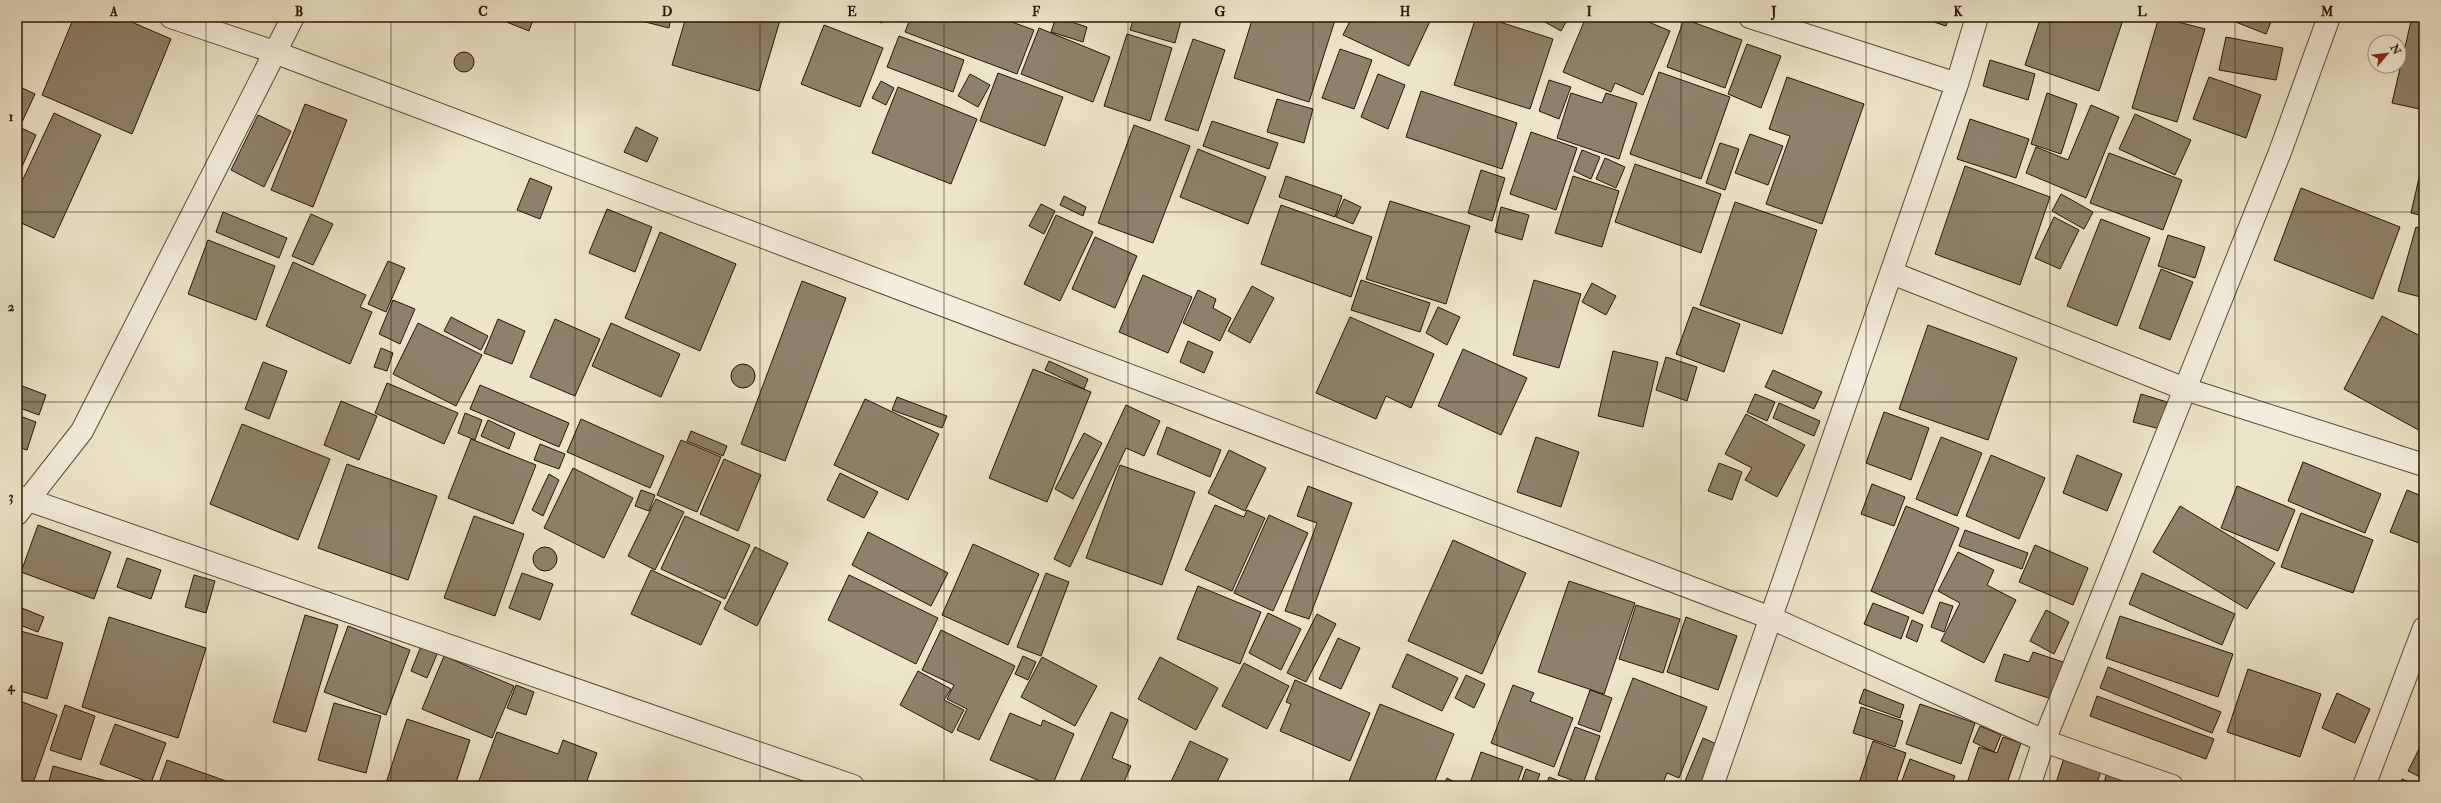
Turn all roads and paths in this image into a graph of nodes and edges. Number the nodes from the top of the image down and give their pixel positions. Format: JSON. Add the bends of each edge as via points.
{"nodes":[{"id":1,"x":171,"y":17,"type":"edge"},
{"id":2,"x":293,"y":17,"type":"edge"},
{"id":3,"x":1750,"y":17,"type":"edge"},
{"id":4,"x":1977,"y":17,"type":"edge"},
{"id":5,"x":2329,"y":17,"type":"edge"},
{"id":6,"x":274,"y":52,"type":"junction"},
{"id":7,"x":1957,"y":84,"type":"junction"},
{"id":8,"x":1892,"y":273,"type":"junction"},
{"id":9,"x":2184,"y":389,"type":"junction"},
{"id":10,"x":2424,"y":465,"type":"edge"},
{"id":11,"x":20,"y":503,"type":"edge"},
{"id":12,"x":1771,"y":618,"type":"junction"},
{"id":13,"x":2424,"y":628,"type":"edge"},
{"id":14,"x":2044,"y":741,"type":"junction"},
{"id":15,"x":853,"y":786,"type":"edge"},
{"id":16,"x":1712,"y":786,"type":"edge"},
{"id":17,"x":2029,"y":786,"type":"edge"},
{"id":18,"x":2172,"y":786,"type":"edge"},
{"id":19,"x":2364,"y":786,"type":"edge"}],
"edges":[{"from":1,"to":6,"type":"street"},
{"from":2,"to":6,"type":"street"},
{"from":3,"to":7,"type":"street"},
{"from":4,"to":7,"type":"street"},
{"from":5,"to":9,"type":"street","via":[[2280,152]]},
{"from":6,"to":11,"type":"street","via":[[82,431]]},
{"from":6,"to":12,"type":"street"},
{"from":7,"to":8,"type":"street"},
{"from":8,"to":9,"type":"street"},
{"from":8,"to":12,"type":"street"},
{"from":9,"to":10,"type":"street"},
{"from":9,"to":14,"type":"street"},
{"from":11,"to":15,"type":"street"},
{"from":12,"to":14,"type":"street"},
{"from":12,"to":16,"type":"street"},
{"from":13,"to":19,"type":"street"},
{"from":14,"to":17,"type":"street"},
{"from":14,"to":18,"type":"street"}]}
